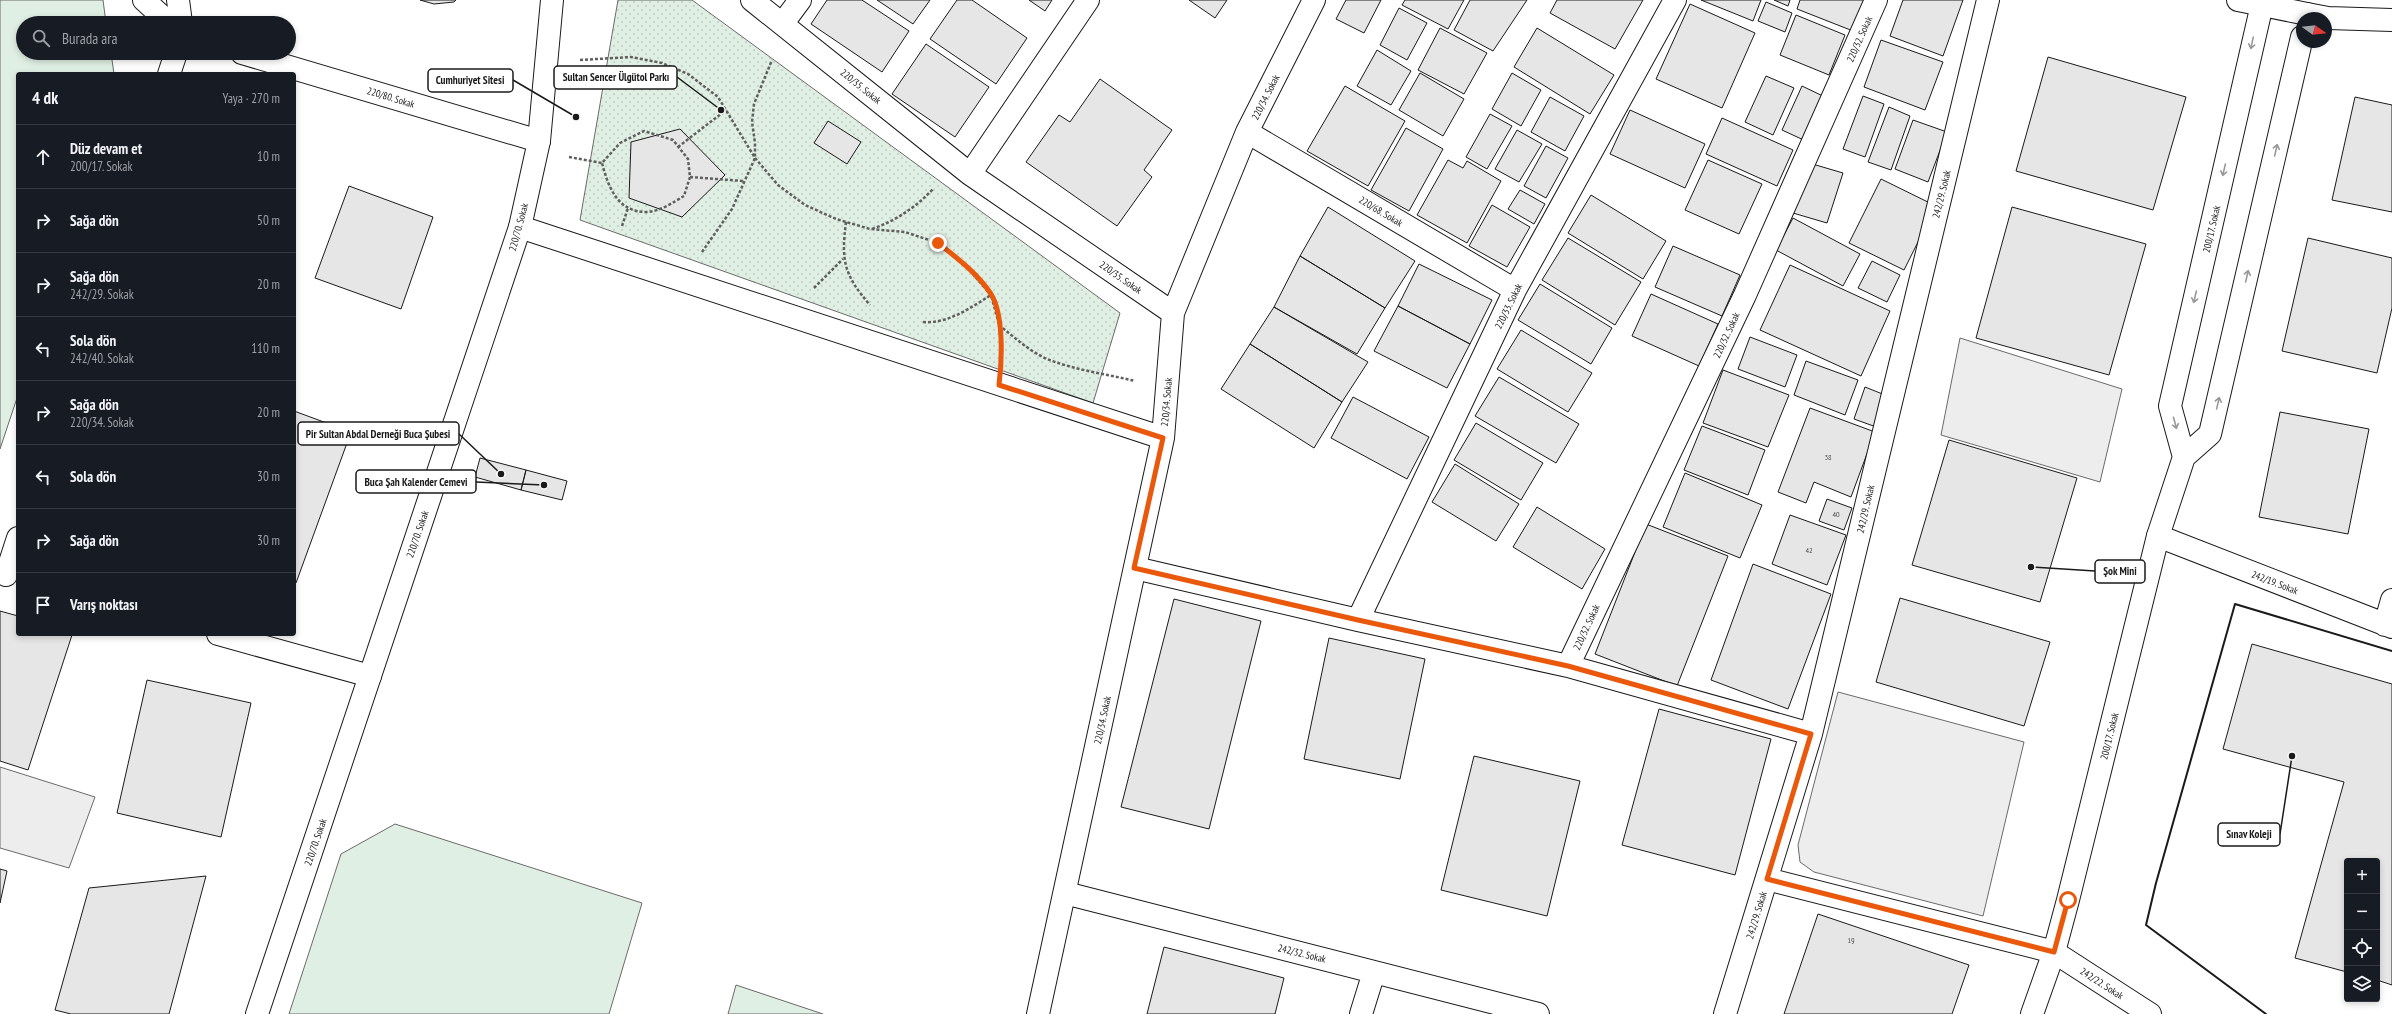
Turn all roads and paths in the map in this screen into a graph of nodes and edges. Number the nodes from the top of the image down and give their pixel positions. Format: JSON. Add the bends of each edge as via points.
{"nodes":[{"id":1,"x":144,"y":0,"type":"edge"},
{"id":2,"x":178,"y":0,"type":"edge"},
{"id":3,"x":552,"y":0,"type":"edge"},
{"id":4,"x":752,"y":0,"type":"edge"},
{"id":5,"x":800,"y":0,"type":"edge"},
{"id":6,"x":1088,"y":0,"type":"edge"},
{"id":7,"x":1314,"y":0,"type":"edge"},
{"id":8,"x":1675,"y":0,"type":"edge"},
{"id":9,"x":1876,"y":0,"type":"edge"},
{"id":10,"x":1988,"y":0,"type":"edge"},
{"id":11,"x":2238,"y":0,"type":"edge"},
{"id":12,"x":2262,"y":2,"type":"edge"},
{"id":13,"x":2309,"y":11,"type":"edge"},
{"id":14,"x":161,"y":16,"type":"edge"},
{"id":15,"x":180,"y":16,"type":"edge"},
{"id":16,"x":2392,"y":20,"type":"edge"},
{"id":17,"x":782,"y":23,"type":"junction"},
{"id":18,"x":2299,"y":48,"type":"edge"},
{"id":19,"x":174,"y":60,"type":"edge"},
{"id":20,"x":264,"y":60,"type":"edge"},
{"id":21,"x":546,"y":63,"type":"junction"},
{"id":22,"x":170,"y":72,"type":"edge"},
{"id":23,"x":726,"y":110,"type":"junction"},
{"id":24,"x":1247,"y":132,"type":"junction"},
{"id":25,"x":538,"y":147,"type":"junction"},
{"id":26,"x":678,"y":147,"type":"junction"},
{"id":27,"x":755,"y":158,"type":"junction"},
{"id":28,"x":952,"y":160,"type":"junction"},
{"id":29,"x":602,"y":163,"type":"junction"},
{"id":30,"x":970,"y":174,"type":"junction"},
{"id":31,"x":690,"y":177,"type":"junction"},
{"id":32,"x":743,"y":181,"type":"junction"},
{"id":33,"x":846,"y":222,"type":"junction"},
{"id":34,"x":520,"y":227,"type":"junction"},
{"id":35,"x":870,"y":229,"type":"junction"},
{"id":36,"x":844,"y":259,"type":"junction"},
{"id":37,"x":677,"y":278,"type":"junction"},
{"id":38,"x":1515,"y":290,"type":"junction"},
{"id":39,"x":991,"y":295,"type":"junction"},
{"id":40,"x":871,"y":307,"type":"dead end"},
{"id":41,"x":1173,"y":313,"type":"junction"},
{"id":42,"x":798,"y":318,"type":"junction"},
{"id":43,"x":921,"y":322,"type":"dead end"},
{"id":44,"x":999,"y":324,"type":"junction"},
{"id":45,"x":999,"y":385,"type":"junction"},
{"id":46,"x":1167,"y":388,"type":"junction"},
{"id":47,"x":1163,"y":438,"type":"junction"},
{"id":48,"x":2184,"y":457,"type":"junction"},
{"id":49,"x":2158,"y":536,"type":"junction"},
{"id":50,"x":16,"y":545,"type":"edge"},
{"id":51,"x":1134,"y":568,"type":"junction"},
{"id":52,"x":8,"y":575,"type":"edge"},
{"id":53,"x":2392,"y":600,"type":"edge"},
{"id":54,"x":1358,"y":620,"type":"junction"},
{"id":55,"x":2388,"y":626,"type":"edge"},
{"id":56,"x":225,"y":636,"type":"edge"},
{"id":57,"x":1568,"y":666,"type":"junction"},
{"id":58,"x":370,"y":676,"type":"junction"},
{"id":59,"x":1811,"y":734,"type":"junction"},
{"id":60,"x":1767,"y":879,"type":"junction"},
{"id":61,"x":1064,"y":893,"type":"junction"},
{"id":62,"x":2054,"y":952,"type":"junction"},
{"id":63,"x":1374,"y":972,"type":"junction"},
{"id":64,"x":257,"y":1014,"type":"edge"},
{"id":65,"x":1038,"y":1014,"type":"edge"},
{"id":66,"x":1361,"y":1014,"type":"edge"},
{"id":67,"x":1538,"y":1014,"type":"edge"},
{"id":68,"x":1725,"y":1014,"type":"edge"},
{"id":69,"x":2032,"y":1014,"type":"edge"},
{"id":70,"x":2150,"y":1014,"type":"edge"}],
"edges":[{"from":1,"to":14,"type":"street"},
{"from":2,"to":15,"type":"street"},
{"from":3,"to":21,"type":"street","name":"220/70. Sokak"},
{"from":4,"to":17,"type":"street","name":"220/35. Sokak"},
{"from":5,"to":17,"type":"street"},
{"from":6,"to":30,"type":"street"},
{"from":7,"to":24,"type":"street","name":"220/34. Sokak"},
{"from":8,"to":38,"type":"street","name":"220/33. Sokak"},
{"from":9,"to":57,"type":"street","name":"220/32. Sokak","via":[[1745,295]]},
{"from":10,"to":59,"type":"street","name":"242/29. Sokak"},
{"from":11,"to":12,"type":"street"},
{"from":12,"to":13,"type":"street"},
{"from":12,"to":48,"type":"street","name":"200/17. Sokak","one_way":true,"via":[[2170,406]]},
{"from":13,"to":16,"type":"street","via":[[2328,18]]},
{"from":17,"to":27,"type":"path","via":[[777,50],[754,104],[752,122]]},
{"from":17,"to":28,"type":"street","name":"220/35. Sokak"},
{"from":48,"to":18,"type":"street","one_way":true,"via":[[2210,434]]},
{"from":19,"to":22,"type":"street"},
{"from":20,"to":25,"type":"street","name":"220/80. Sokak"},
{"from":21,"to":23,"type":"path","via":[[631,57],[662,63],[688,74],[718,97]]},
{"from":21,"to":25,"type":"street","name":"220/70. Sokak"},
{"from":23,"to":26,"type":"path"},
{"from":23,"to":27,"type":"path"},
{"from":24,"to":38,"type":"street","name":"220/68. Sokak"},
{"from":24,"to":41,"type":"street","name":"220/34. Sokak"},
{"from":25,"to":29,"type":"path"},
{"from":25,"to":34,"type":"street","name":"220/70. Sokak"},
{"from":26,"to":29,"type":"path","via":[[673,140],[644,132],[620,143]]},
{"from":26,"to":31,"type":"path","via":[[688,159]]},
{"from":27,"to":32,"type":"path"},
{"from":27,"to":33,"type":"path","via":[[778,185],[805,205]]},
{"from":28,"to":30,"type":"street","name":"220/35. Sokak"},
{"from":28,"to":35,"type":"path","via":[[934,188],[917,206],[892,222]]},
{"from":29,"to":31,"type":"path","via":[[612,194],[628,208],[647,212],[684,196]]},
{"from":30,"to":41,"type":"street","name":"220/35. Sokak"},
{"from":31,"to":32,"type":"path"},
{"from":32,"to":37,"type":"path","via":[[732,209],[701,254]]},
{"from":33,"to":35,"type":"path"},
{"from":33,"to":36,"type":"path"},
{"from":34,"to":37,"type":"street"},
{"from":34,"to":58,"type":"street","name":"220/70. Sokak"},
{"from":35,"to":39,"type":"path","via":[[905,232],[938,243],[966,266]]},
{"from":36,"to":40,"type":"path","via":[[852,284]]},
{"from":36,"to":42,"type":"path","via":[[810,292]]},
{"from":37,"to":42,"type":"street"},
{"from":38,"to":54,"type":"street","name":"220/33. Sokak"},
{"from":39,"to":43,"type":"path","via":[[953,317],[933,323]]},
{"from":39,"to":44,"type":"path"},
{"from":41,"to":46,"type":"street","name":"220/34. Sokak"},
{"from":42,"to":45,"type":"street"},
{"from":44,"to":45,"type":"path","via":[[1002,354]]},
{"from":44,"to":46,"type":"path","via":[[1020,342],[1047,358]]},
{"from":45,"to":47,"type":"street"},
{"from":46,"to":47,"type":"street","name":"220/34. Sokak"},
{"from":47,"to":51,"type":"street","name":"220/34. Sokak"},
{"from":48,"to":49,"type":"street","name":"200/17. Sokak"},
{"from":49,"to":55,"type":"street","name":"242/19. Sokak"},
{"from":49,"to":62,"type":"street","name":"200/17. Sokak"},
{"from":50,"to":52,"type":"street"},
{"from":51,"to":54,"type":"street"},
{"from":51,"to":61,"type":"street","name":"220/34. Sokak"},
{"from":53,"to":55,"type":"street"},
{"from":54,"to":57,"type":"street"},
{"from":56,"to":58,"type":"street"},
{"from":57,"to":59,"type":"street"},
{"from":58,"to":64,"type":"street","name":"220/70. Sokak"},
{"from":59,"to":60,"type":"street","name":"242/29. Sokak"},
{"from":60,"to":62,"type":"street","name":"242/22. Sokak"},
{"from":60,"to":68,"type":"street","name":"242/29. Sokak"},
{"from":61,"to":63,"type":"street","name":"242/32. Sokak"},
{"from":61,"to":65,"type":"street","name":"220/34. Sokak"},
{"from":62,"to":69,"type":"street","name":"200/17. Sokak"},
{"from":62,"to":70,"type":"street","name":"242/22. Sokak"},
{"from":63,"to":66,"type":"street"},
{"from":63,"to":67,"type":"street","name":"242/32. Sokak"}]}
